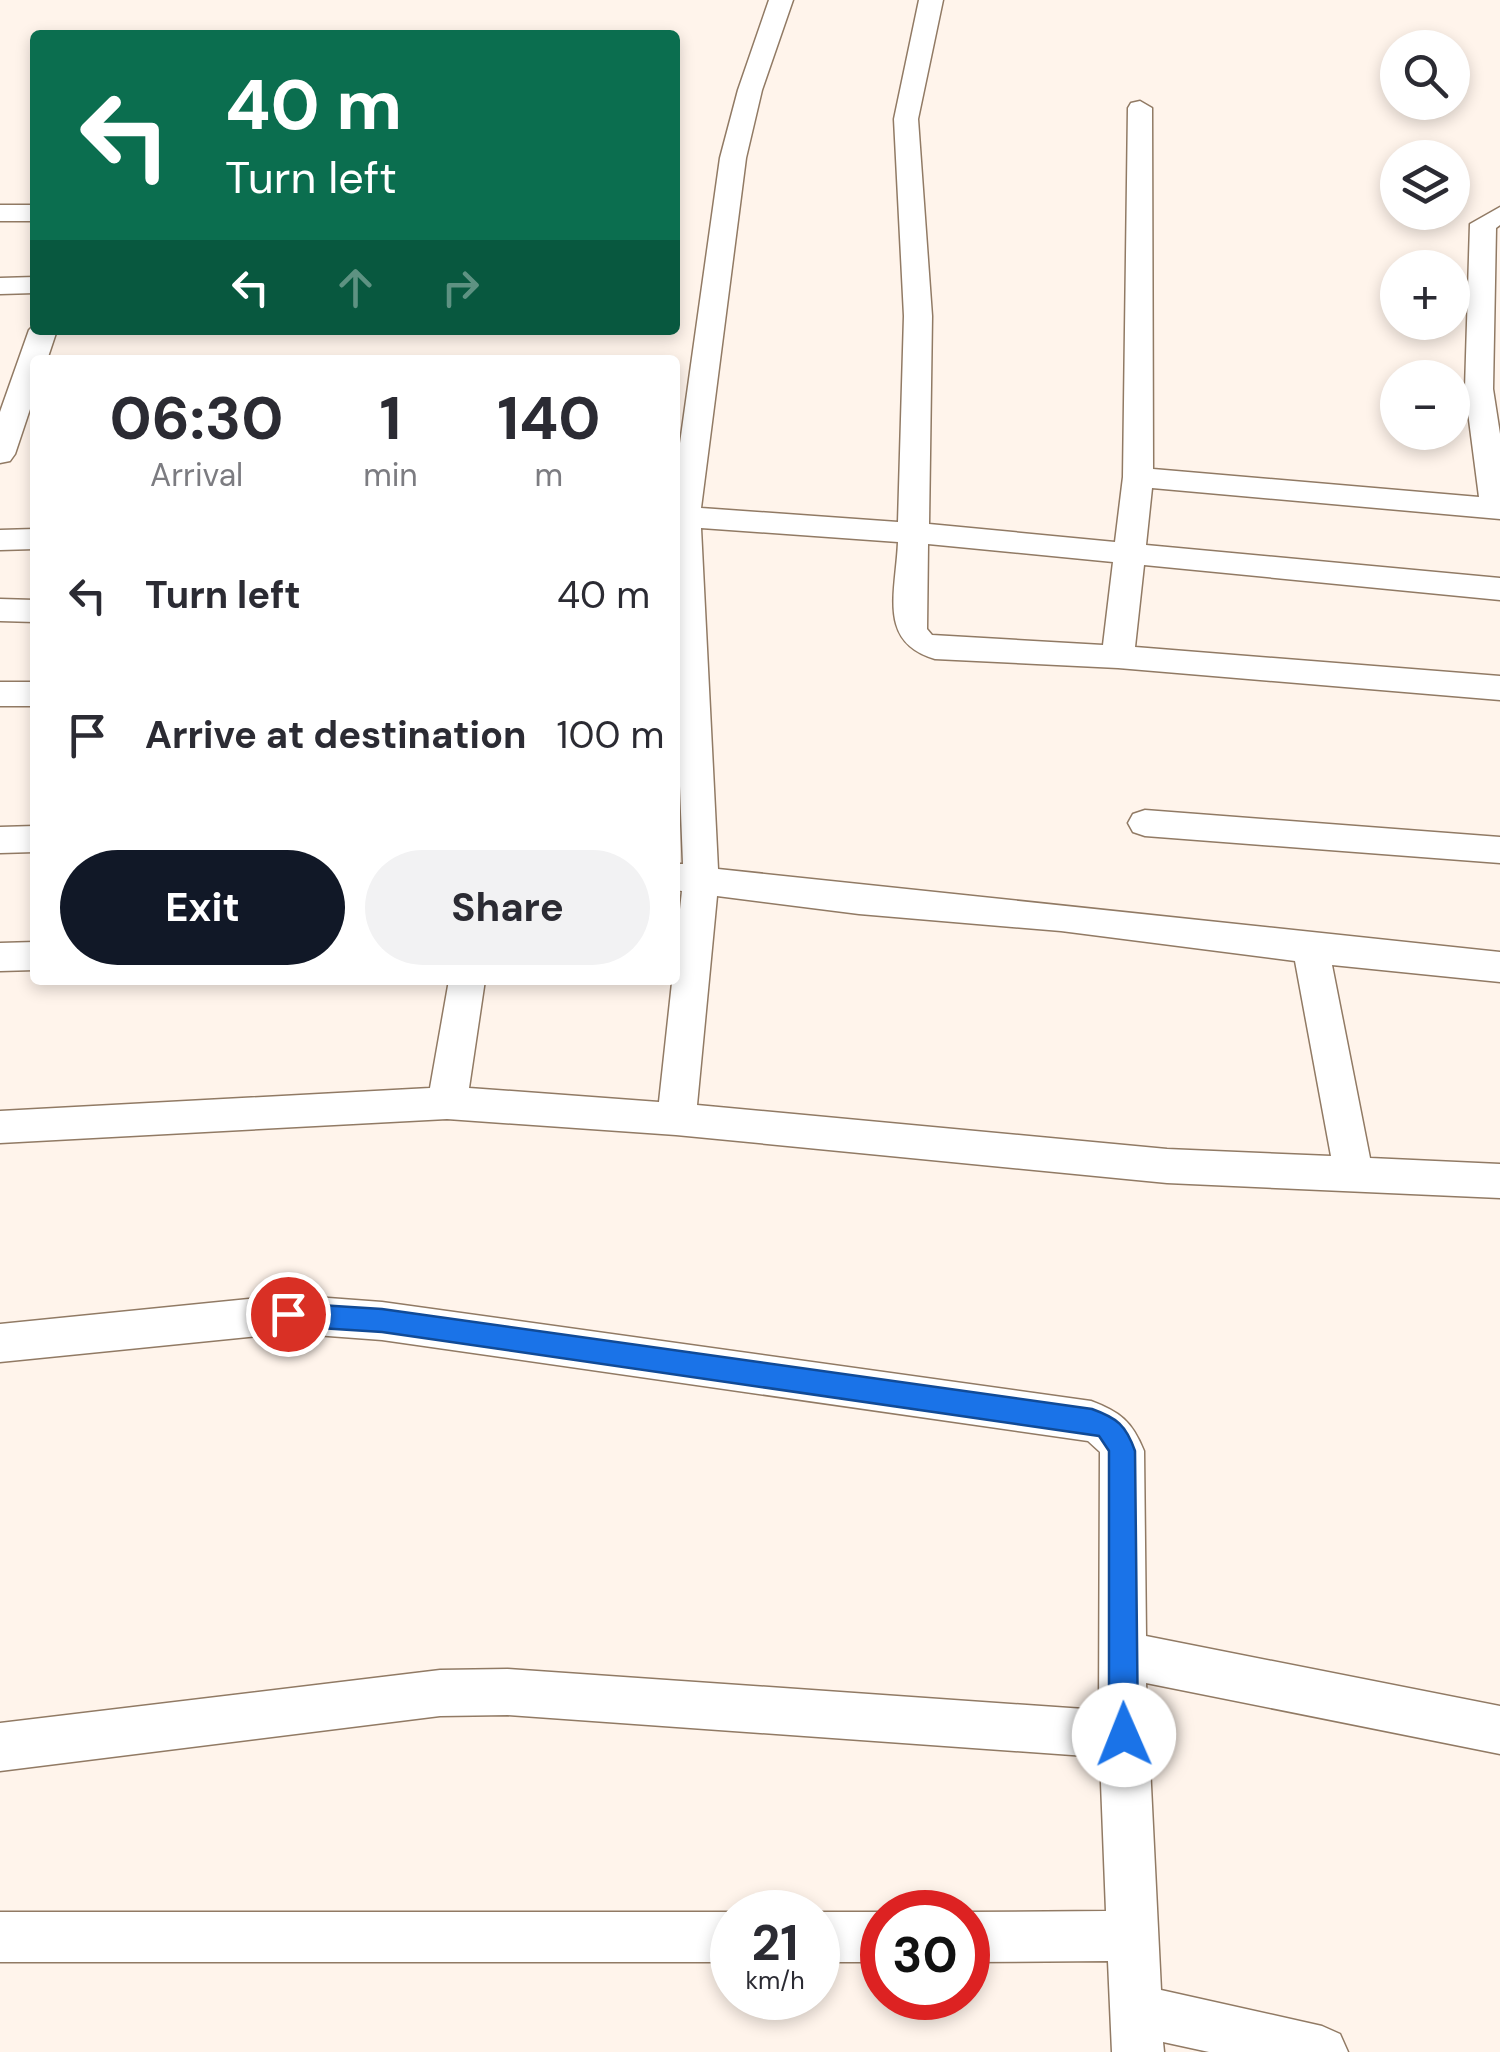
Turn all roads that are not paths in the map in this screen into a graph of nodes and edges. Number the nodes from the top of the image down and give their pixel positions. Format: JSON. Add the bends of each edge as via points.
{"nodes":[{"id":1,"x":781,"y":0,"type":"edge"},
{"id":2,"x":931,"y":0,"type":"edge"},
{"id":3,"x":1140,"y":108,"type":"dead end"},
{"id":4,"x":0,"y":213,"type":"edge"},
{"id":5,"x":30,"y":213,"type":"edge"},
{"id":6,"x":1500,"y":215,"type":"edge"},
{"id":7,"x":30,"y":285,"type":"edge"},
{"id":8,"x":0,"y":286,"type":"edge"},
{"id":9,"x":30,"y":358,"type":"edge"},
{"id":10,"x":9,"y":403,"type":"edge"},
{"id":11,"x":0,"y":454,"type":"edge"},
{"id":12,"x":1138,"y":478,"type":"junction"},
{"id":13,"x":1498,"y":508,"type":"edge"},
{"id":14,"x":680,"y":516,"type":"edge"},
{"id":15,"x":914,"y":533,"type":"junction"},
{"id":16,"x":0,"y":540,"type":"edge"},
{"id":17,"x":30,"y":540,"type":"edge"},
{"id":18,"x":1130,"y":553,"type":"junction"},
{"id":19,"x":1500,"y":589,"type":"edge"},
{"id":20,"x":0,"y":610,"type":"edge"},
{"id":21,"x":30,"y":611,"type":"edge"},
{"id":22,"x":1118,"y":657,"type":"junction"},
{"id":23,"x":1500,"y":688,"type":"edge"},
{"id":24,"x":0,"y":694,"type":"edge"},
{"id":25,"x":30,"y":694,"type":"edge"},
{"id":26,"x":1145,"y":823,"type":"dead end"},
{"id":27,"x":30,"y":839,"type":"edge"},
{"id":28,"x":0,"y":840,"type":"edge"},
{"id":29,"x":1500,"y":850,"type":"edge"},
{"id":30,"x":688,"y":878,"type":"edge"},
{"id":31,"x":1310,"y":949,"type":"junction"},
{"id":32,"x":30,"y":956,"type":"edge"},
{"id":33,"x":0,"y":957,"type":"edge"},
{"id":34,"x":1500,"y":967,"type":"edge"},
{"id":35,"x":466,"y":985,"type":"edge"},
{"id":36,"x":447,"y":1103,"type":"junction"},
{"id":37,"x":676,"y":1119,"type":"junction"},
{"id":38,"x":0,"y":1127,"type":"edge"},
{"id":39,"x":1354,"y":1176,"type":"junction"},
{"id":40,"x":1500,"y":1181,"type":"edge"},
{"id":41,"x":0,"y":1342,"type":"edge"},
{"id":42,"x":1122,"y":1656,"type":"junction"},
{"id":43,"x":1500,"y":1730,"type":"edge"},
{"id":44,"x":1124,"y":1735,"type":"junction"},
{"id":45,"x":0,"y":1747,"type":"edge"},
{"id":46,"x":990,"y":1936,"type":"edge"},
{"id":47,"x":1133,"y":1936,"type":"junction"},
{"id":48,"x":0,"y":1937,"type":"edge"},
{"id":49,"x":710,"y":1937,"type":"edge"},
{"id":50,"x":1138,"y":2031,"type":"edge"},
{"id":51,"x":1322,"y":2052,"type":"edge"}],
"edges":[{"from":1,"to":14,"type":"street","via":[[733,158]]},
{"from":2,"to":15,"type":"street","via":[[906,119],[918,316]]},
{"from":3,"to":12,"type":"street"},
{"from":4,"to":5,"type":"street"},
{"from":6,"to":13,"type":"street","via":[[1483,224],[1479,389]]},
{"from":7,"to":8,"type":"street"},
{"from":9,"to":10,"type":"street"},
{"from":10,"to":11,"type":"street"},
{"from":12,"to":13,"type":"street"},
{"from":12,"to":18,"type":"street"},
{"from":14,"to":15,"type":"street"},
{"from":14,"to":30,"type":"street"},
{"from":15,"to":18,"type":"street"},
{"from":15,"to":22,"type":"street","via":[[912,632],[921,642]]},
{"from":16,"to":17,"type":"street"},
{"from":18,"to":19,"type":"street"},
{"from":18,"to":22,"type":"street"},
{"from":20,"to":21,"type":"street"},
{"from":22,"to":23,"type":"street"},
{"from":24,"to":25,"type":"street"},
{"from":26,"to":29,"type":"street"},
{"from":27,"to":28,"type":"street"},
{"from":30,"to":31,"type":"street"},
{"from":30,"to":37,"type":"street"},
{"from":31,"to":34,"type":"street"},
{"from":31,"to":39,"type":"street"},
{"from":32,"to":33,"type":"street"},
{"from":35,"to":36,"type":"street"},
{"from":36,"to":37,"type":"street"},
{"from":36,"to":38,"type":"street"},
{"from":37,"to":39,"type":"street","via":[[1167,1166]]},
{"from":39,"to":40,"type":"street"},
{"from":41,"to":42,"type":"street","via":[[288,1314],[382,1321],[1092,1421],[1108,1427],[1122,1451]]},
{"from":42,"to":43,"type":"street"},
{"from":42,"to":44,"type":"street"},
{"from":44,"to":45,"type":"street","via":[[508,1692],[440,1693]]},
{"from":44,"to":47,"type":"street"},
{"from":46,"to":47,"type":"street"},
{"from":47,"to":50,"type":"street"},
{"from":48,"to":49,"type":"street"},
{"from":50,"to":51,"type":"street"}]}
